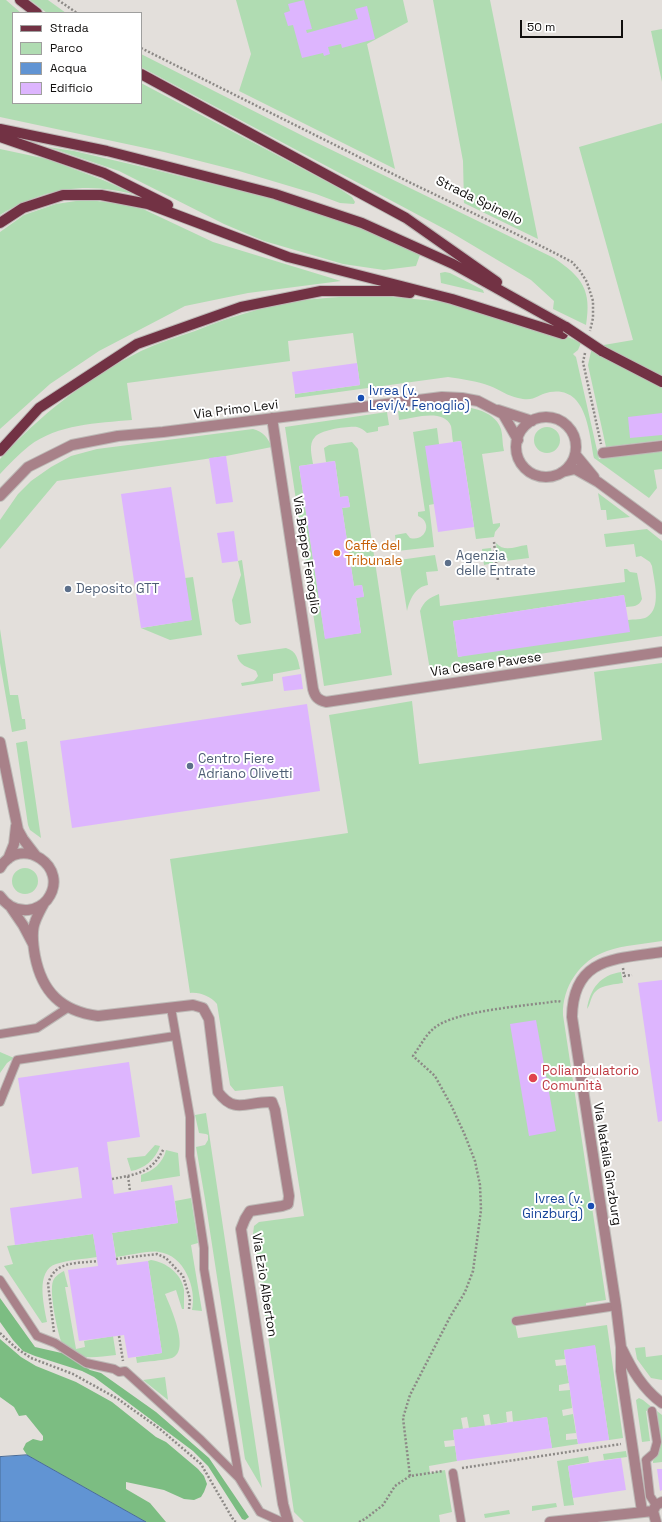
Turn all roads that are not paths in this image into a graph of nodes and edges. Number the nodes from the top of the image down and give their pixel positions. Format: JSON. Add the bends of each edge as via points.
{"nodes":[{"id":1,"x":20,"y":0,"type":"edge"},
{"id":2,"x":36,"y":12,"type":"edge"},
{"id":3,"x":142,"y":75,"type":"edge"},
{"id":4,"x":0,"y":128,"type":"edge"},
{"id":5,"x":0,"y":137,"type":"edge"},
{"id":6,"x":0,"y":223,"type":"edge"},
{"id":7,"x":212,"y":228,"type":"junction"},
{"id":8,"x":452,"y":299,"type":"junction"},
{"id":9,"x":541,"y":314,"type":"junction"},
{"id":10,"x":565,"y":331,"type":"junction"},
{"id":11,"x":662,"y":382,"type":"edge"},
{"id":12,"x":492,"y":408,"type":"junction"},
{"id":13,"x":272,"y":418,"type":"junction"},
{"id":14,"x":532,"y":421,"type":"junction"},
{"id":15,"x":518,"y":440,"type":"junction"},
{"id":16,"x":662,"y":446,"type":"edge"},
{"id":17,"x":0,"y":451,"type":"edge"},
{"id":18,"x":603,"y":453,"type":"road end"},
{"id":19,"x":575,"y":454,"type":"junction"},
{"id":20,"x":558,"y":473,"type":"junction"},
{"id":21,"x":598,"y":482,"type":"junction"},
{"id":22,"x":0,"y":496,"type":"edge"},
{"id":23,"x":662,"y":529,"type":"edge"},
{"id":24,"x":662,"y":652,"type":"edge"},
{"id":25,"x":315,"y":696,"type":"joint"},
{"id":26,"x":0,"y":742,"type":"edge"},
{"id":27,"x":16,"y":820,"type":"junction"},
{"id":28,"x":36,"y":856,"type":"junction"},
{"id":29,"x":8,"y":859,"type":"junction"},
{"id":30,"x":0,"y":868,"type":"edge"},
{"id":31,"x":0,"y":896,"type":"edge"},
{"id":32,"x":44,"y":903,"type":"junction"},
{"id":33,"x":10,"y":906,"type":"junction"},
{"id":34,"x":33,"y":944,"type":"junction"},
{"id":35,"x":662,"y":952,"type":"edge"},
{"id":36,"x":68,"y":1007,"type":"junction"},
{"id":37,"x":171,"y":1008,"type":"junction"},
{"id":38,"x":0,"y":1034,"type":"edge"},
{"id":39,"x":175,"y":1036,"type":"junction"},
{"id":40,"x":0,"y":1102,"type":"edge"},
{"id":41,"x":0,"y":1280,"type":"edge"},
{"id":42,"x":616,"y":1306,"type":"junction"},
{"id":43,"x":516,"y":1321,"type":"dead end"},
{"id":44,"x":621,"y":1347,"type":"junction"},
{"id":45,"x":662,"y":1403,"type":"edge"},
{"id":46,"x":652,"y":1411,"type":"dead end"},
{"id":47,"x":453,"y":1471,"type":"road end"},
{"id":48,"x":239,"y":1478,"type":"junction"},
{"id":49,"x":657,"y":1506,"type":"edge"},
{"id":50,"x":642,"y":1511,"type":"junction"},
{"id":51,"x":583,"y":1520,"type":"edge"},
{"id":52,"x":282,"y":1522,"type":"edge"},
{"id":53,"x":288,"y":1522,"type":"edge"},
{"id":54,"x":461,"y":1522,"type":"edge"},
{"id":55,"x":550,"y":1522,"type":"edge"},
{"id":56,"x":656,"y":1522,"type":"edge"}],
"edges":[{"from":1,"to":2,"type":"main road"},
{"from":3,"to":9,"type":"main road","via":[[406,218]]},
{"from":4,"to":9,"type":"main road","via":[[107,151],[275,194],[362,223],[453,264]]},
{"from":5,"to":7,"type":"main road","via":[[104,173]]},
{"from":6,"to":7,"type":"main road","via":[[22,208],[63,195],[101,195],[148,204]]},
{"from":7,"to":8,"type":"main road","via":[[288,256]]},
{"from":8,"to":10,"type":"main road"},
{"from":8,"to":17,"type":"main road","via":[[394,291],[321,292],[241,307],[137,344],[39,408]]},
{"from":9,"to":10,"type":"main road"},
{"from":10,"to":11,"type":"main road","bridge":true},
{"from":12,"to":13,"type":"street","name":"Via Primo Levi","via":[[478,401],[442,397]]},
{"from":12,"to":14,"type":"street","name":"Via Primo Levi"},
{"from":12,"to":15,"type":"street","name":"Via Primo Levi","via":[[503,414]]},
{"from":13,"to":22,"type":"street","name":"Via Primo Levi","via":[[118,436],[72,445],[28,467]]},
{"from":13,"to":25,"type":"street","name":"Via Beppe Fenoglio"},
{"from":14,"to":15,"type":"street","via":[[523,428]]},
{"from":14,"to":19,"type":"street","via":[[551,417],[566,424],[575,438]]},
{"from":15,"to":20,"type":"street","via":[[519,457],[526,468],[541,476]]},
{"from":16,"to":18,"type":"street"},
{"from":19,"to":20,"type":"street","via":[[568,467]]},
{"from":19,"to":21,"type":"street"},
{"from":20,"to":21,"type":"street","via":[[575,469]]},
{"from":21,"to":23,"type":"street"},
{"from":24,"to":25,"type":"street","name":"Via Cesare Pavese","via":[[326,702]]},
{"from":26,"to":27,"type":"street"},
{"from":27,"to":28,"type":"street","via":[[23,839]]},
{"from":27,"to":29,"type":"street","via":[[14,844]]},
{"from":28,"to":29,"type":"street","via":[[22,853]]},
{"from":28,"to":32,"type":"street","name":"Via Ezio Alberton","via":[[50,868],[53,877],[50,895]]},
{"from":29,"to":30,"type":"street"},
{"from":31,"to":33,"type":"street"},
{"from":32,"to":33,"type":"street","via":[[31,910]]},
{"from":32,"to":34,"type":"street","name":"Via Ezio Alberton","via":[[34,924]]},
{"from":33,"to":34,"type":"street"},
{"from":34,"to":36,"type":"street","name":"Via Ezio Alberton","via":[[43,983],[59,1002]]},
{"from":35,"to":42,"type":"street","name":"Via Natalia Ginzburg","via":[[602,962],[590,970],[581,981],[574,993],[572,1004]]},
{"from":36,"to":37,"type":"street","name":"Via Ezio Alberton","via":[[84,1014],[98,1016]]},
{"from":36,"to":38,"type":"lane","via":[[37,1028]]},
{"from":37,"to":39,"type":"lane"},
{"from":37,"to":53,"type":"street","name":"Via Ezio Alberton","via":[[193,1005],[203,1008],[209,1019],[218,1092],[225,1101],[237,1106],[272,1102],[275,1110],[289,1196],[288,1204],[250,1211],[241,1229],[283,1504]]},
{"from":39,"to":40,"type":"lane","via":[[17,1060]]},
{"from":39,"to":48,"type":"lane","via":[[190,1117],[190,1156],[204,1248],[204,1270]]},
{"from":41,"to":48,"type":"lane","via":[[37,1336],[55,1343],[86,1363],[125,1372]]},
{"from":42,"to":43,"type":"lane"},
{"from":42,"to":44,"type":"street","name":"Via Natalia Ginzburg"},
{"from":44,"to":45,"type":"street","name":"Via Natalia Ginzburg","via":[[634,1373]]},
{"from":44,"to":50,"type":"street","name":"Via Natalia Ginzburg","via":[[620,1371]]},
{"from":46,"to":49,"type":"lane","via":[[657,1442],[654,1453],[646,1460],[650,1496]]},
{"from":47,"to":54,"type":"lane"},
{"from":48,"to":52,"type":"lane","via":[[260,1512]]},
{"from":49,"to":50,"type":"street"},
{"from":49,"to":56,"type":"street"},
{"from":50,"to":51,"type":"street"},
{"from":51,"to":55,"type":"street"}]}
